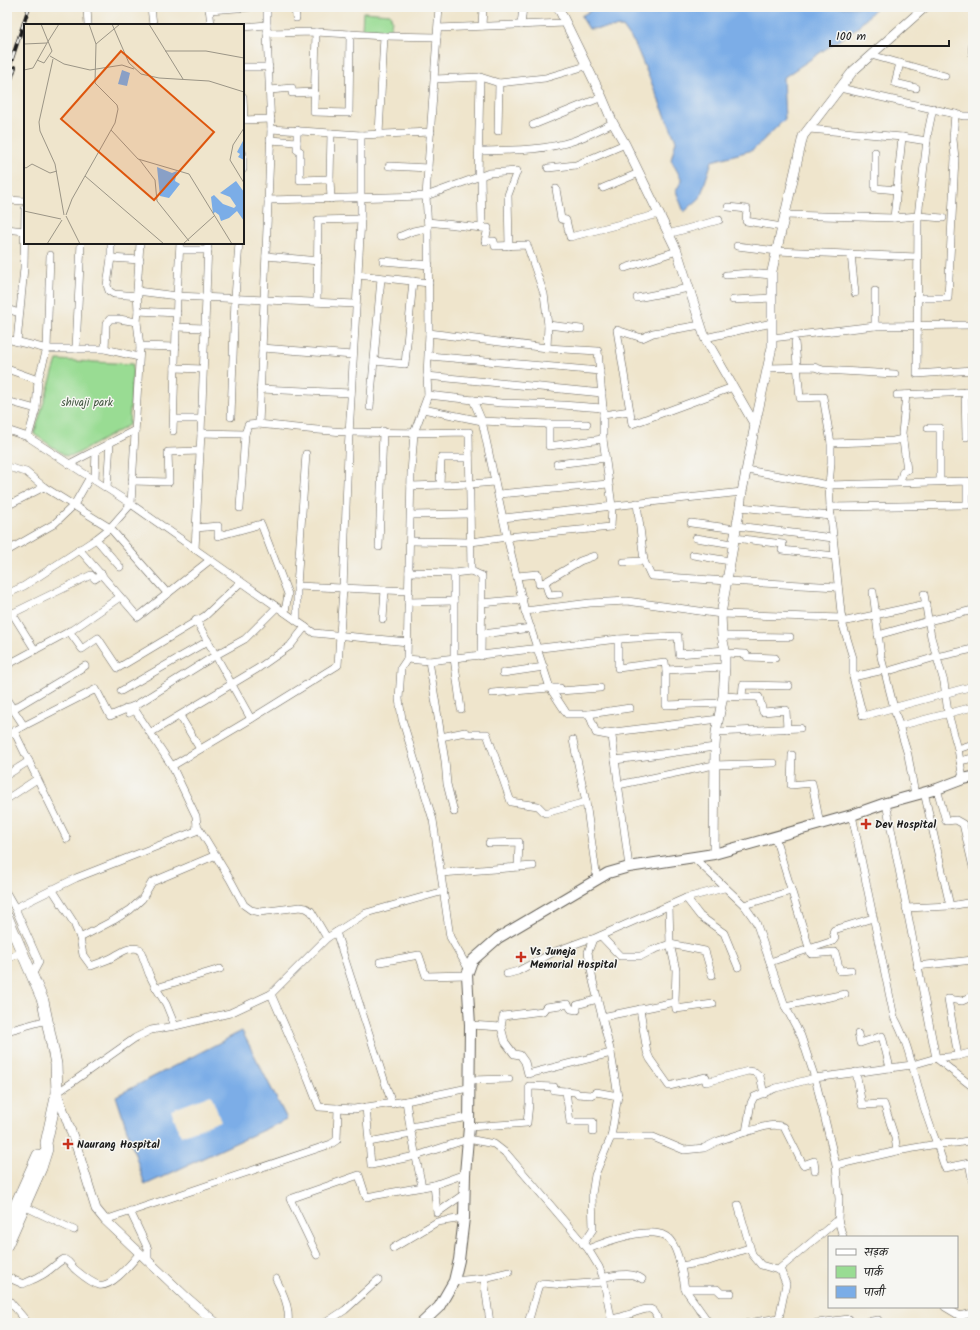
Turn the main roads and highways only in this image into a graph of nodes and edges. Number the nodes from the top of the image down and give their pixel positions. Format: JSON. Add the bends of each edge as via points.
{"nodes":[{"id":1,"x":968,"y":778,"type":"edge"},
{"id":2,"x":7,"y":917,"type":"edge"},
{"id":3,"x":46,"y":1143,"type":"junction"},
{"id":4,"x":7,"y":1224,"type":"edge"},
{"id":5,"x":7,"y":1244,"type":"edge"},
{"id":6,"x":422,"y":1323,"type":"edge"}],
"edges":[{"from":1,"to":6,"type":"main road","via":[[886,802],[852,815],[714,854],[629,867],[608,874],[498,938],[472,961],[468,972],[469,1122],[464,1218],[454,1281],[439,1307]]},
{"from":2,"to":3,"type":"main road","via":[[43,1001],[56,1064],[57,1093]]},
{"from":3,"to":4,"type":"main road"},
{"from":3,"to":5,"type":"main road","via":[[47,1149],[41,1168]]}]}
